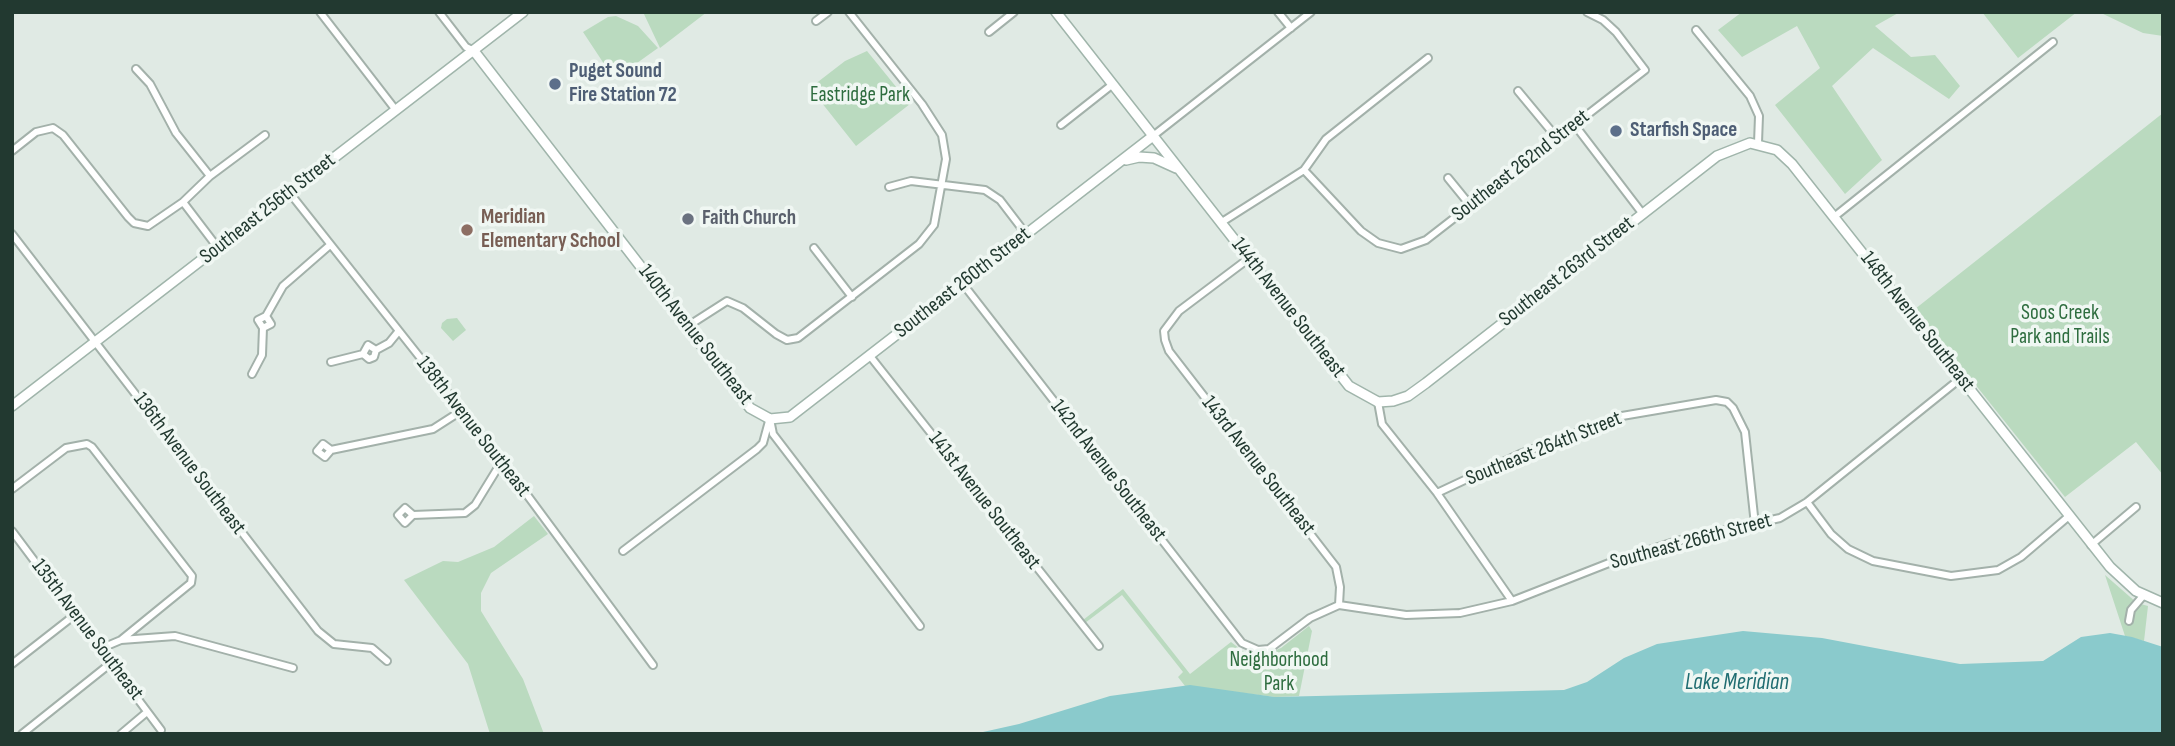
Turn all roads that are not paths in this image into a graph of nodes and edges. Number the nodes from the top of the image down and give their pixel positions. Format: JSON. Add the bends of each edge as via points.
{"nodes":[{"id":1,"x":320,"y":12,"type":"edge"},
{"id":2,"x":439,"y":12,"type":"edge"},
{"id":3,"x":523,"y":12,"type":"edge"},
{"id":4,"x":828,"y":12,"type":"edge"},
{"id":5,"x":849,"y":12,"type":"edge"},
{"id":6,"x":1014,"y":12,"type":"edge"},
{"id":7,"x":1056,"y":12,"type":"edge"},
{"id":8,"x":1278,"y":12,"type":"edge"},
{"id":9,"x":1311,"y":12,"type":"edge"},
{"id":10,"x":1587,"y":12,"type":"edge"},
{"id":11,"x":816,"y":21,"type":"dead end"},
{"id":12,"x":1291,"y":28,"type":"junction"},
{"id":13,"x":1696,"y":30,"type":"dead end"},
{"id":14,"x":989,"y":32,"type":"dead end"},
{"id":15,"x":2053,"y":41,"type":"dead end"},
{"id":16,"x":474,"y":51,"type":"junction"},
{"id":17,"x":1428,"y":58,"type":"dead end"},
{"id":18,"x":136,"y":69,"type":"dead end"},
{"id":19,"x":1113,"y":84,"type":"junction"},
{"id":20,"x":1518,"y":91,"type":"dead end"},
{"id":21,"x":395,"y":109,"type":"junction"},
{"id":22,"x":1574,"y":124,"type":"junction"},
{"id":23,"x":1060,"y":125,"type":"dead end"},
{"id":24,"x":265,"y":135,"type":"dead end"},
{"id":25,"x":1153,"y":135,"type":"junction"},
{"id":26,"x":1557,"y":138,"type":"junction"},
{"id":27,"x":1758,"y":144,"type":"junction"},
{"id":28,"x":12,"y":151,"type":"edge"},
{"id":29,"x":1115,"y":165,"type":"junction"},
{"id":30,"x":1304,"y":170,"type":"junction"},
{"id":31,"x":1184,"y":174,"type":"junction"},
{"id":32,"x":210,"y":176,"type":"junction"},
{"id":33,"x":1448,"y":178,"type":"dead end"},
{"id":34,"x":942,"y":184,"type":"junction"},
{"id":35,"x":889,"y":187,"type":"dead end"},
{"id":36,"x":289,"y":192,"type":"junction"},
{"id":37,"x":183,"y":202,"type":"junction"},
{"id":38,"x":1470,"y":205,"type":"junction"},
{"id":39,"x":1642,"y":213,"type":"junction"},
{"id":40,"x":1834,"y":217,"type":"junction"},
{"id":41,"x":1222,"y":222,"type":"junction"},
{"id":42,"x":12,"y":234,"type":"edge"},
{"id":43,"x":1026,"y":234,"type":"junction"},
{"id":44,"x":330,"y":245,"type":"junction"},
{"id":45,"x":218,"y":248,"type":"junction"},
{"id":46,"x":814,"y":248,"type":"dead end"},
{"id":47,"x":1248,"y":259,"type":"junction"},
{"id":48,"x":963,"y":284,"type":"junction"},
{"id":49,"x":852,"y":297,"type":"junction"},
{"id":50,"x":688,"y":326,"type":"junction"},
{"id":51,"x":398,"y":331,"type":"junction"},
{"id":52,"x":97,"y":342,"type":"junction"},
{"id":53,"x":870,"y":356,"type":"junction"},
{"id":54,"x":331,"y":362,"type":"dead end"},
{"id":55,"x":252,"y":374,"type":"dead end"},
{"id":56,"x":1961,"y":378,"type":"junction"},
{"id":57,"x":1378,"y":402,"type":"junction"},
{"id":58,"x":12,"y":406,"type":"edge"},
{"id":59,"x":461,"y":411,"type":"junction"},
{"id":60,"x":770,"y":419,"type":"junction"},
{"id":61,"x":331,"y":450,"type":"dead end"},
{"id":62,"x":502,"y":461,"type":"junction"},
{"id":63,"x":12,"y":489,"type":"edge"},
{"id":64,"x":1437,"y":494,"type":"junction"},
{"id":65,"x":1807,"y":502,"type":"junction"},
{"id":66,"x":2136,"y":507,"type":"dead end"},
{"id":67,"x":413,"y":515,"type":"dead end"},
{"id":68,"x":2069,"y":516,"type":"junction"},
{"id":69,"x":1755,"y":524,"type":"junction"},
{"id":70,"x":12,"y":531,"type":"edge"},
{"id":71,"x":2091,"y":545,"type":"junction"},
{"id":72,"x":623,"y":551,"type":"dead end"},
{"id":73,"x":2143,"y":596,"type":"junction"},
{"id":74,"x":1512,"y":601,"type":"junction"},
{"id":75,"x":2163,"y":603,"type":"edge"},
{"id":76,"x":1339,"y":605,"type":"junction"},
{"id":77,"x":76,"y":614,"type":"junction"},
{"id":78,"x":2129,"y":621,"type":"dead end"},
{"id":79,"x":920,"y":626,"type":"dead end"},
{"id":80,"x":121,"y":639,"type":"junction"},
{"id":81,"x":1099,"y":646,"type":"dead end"},
{"id":82,"x":102,"y":648,"type":"junction"},
{"id":83,"x":387,"y":661,"type":"dead end"},
{"id":84,"x":111,"y":663,"type":"junction"},
{"id":85,"x":12,"y":664,"type":"edge"},
{"id":86,"x":653,"y":666,"type":"dead end"},
{"id":87,"x":293,"y":668,"type":"dead end"},
{"id":88,"x":147,"y":712,"type":"junction"},
{"id":89,"x":161,"y":730,"type":"dead end"},
{"id":90,"x":22,"y":734,"type":"edge"},
{"id":91,"x":121,"y":734,"type":"edge"}],
"edges":[{"from":1,"to":21,"type":"street"},
{"from":2,"to":16,"type":"street","name":"140th Avenue Southeast"},
{"from":3,"to":16,"type":"street","name":"Southeast 256th Street"},
{"from":4,"to":11,"type":"street"},
{"from":5,"to":34,"type":"street","via":[[938,127],[946,151]]},
{"from":6,"to":14,"type":"street"},
{"from":7,"to":19,"type":"street","name":"144th Avenue Southeast"},
{"from":8,"to":12,"type":"street"},
{"from":9,"to":12,"type":"street","name":"Southeast 260th Street"},
{"from":10,"to":22,"type":"street","name":"Southeast 262nd Street","via":[[1616,32],[1645,70]]},
{"from":12,"to":25,"type":"street","name":"Southeast 260th Street"},
{"from":13,"to":27,"type":"street","via":[[1751,96],[1759,116]]},
{"from":15,"to":40,"type":"street"},
{"from":16,"to":21,"type":"street","name":"Southeast 256th Street"},
{"from":16,"to":50,"type":"street","name":"140th Avenue Southeast"},
{"from":17,"to":30,"type":"street","via":[[1326,139]]},
{"from":18,"to":32,"type":"street","via":[[150,83],[176,133]]},
{"from":19,"to":23,"type":"street"},
{"from":19,"to":25,"type":"street","name":"144th Avenue Southeast"},
{"from":20,"to":26,"type":"street"},
{"from":21,"to":36,"type":"street","name":"Southeast 256th Street"},
{"from":22,"to":26,"type":"street","name":"Southeast 262nd Street"},
{"from":22,"to":39,"type":"street"},
{"from":24,"to":32,"type":"street"},
{"from":25,"to":29,"type":"street","name":"Southeast 260th Street"},
{"from":25,"to":31,"type":"street","name":"144th Avenue Southeast"},
{"from":26,"to":38,"type":"street","name":"Southeast 262nd Street"},
{"from":27,"to":39,"type":"street","name":"Southeast 263rd Street","via":[[1742,145],[1717,156]]},
{"from":27,"to":40,"type":"street","name":"148th Avenue Southeast","via":[[1777,150],[1792,164]]},
{"from":28,"to":37,"type":"street","via":[[36,132],[53,128],[128,217],[141,226],[154,224]]},
{"from":29,"to":31,"type":"street","via":[[1139,157],[1154,158]]},
{"from":29,"to":43,"type":"street","name":"Southeast 260th Street"},
{"from":30,"to":38,"type":"street","name":"Southeast 262nd Street","via":[[1362,232],[1391,248],[1412,247],[1426,240]]},
{"from":30,"to":41,"type":"street"},
{"from":31,"to":41,"type":"street","name":"144th Avenue Southeast"},
{"from":32,"to":37,"type":"street"},
{"from":33,"to":38,"type":"street"},
{"from":34,"to":35,"type":"street","via":[[911,181]]},
{"from":34,"to":43,"type":"street","via":[[974,186],[993,194]]},
{"from":34,"to":49,"type":"street","via":[[928,235]]},
{"from":36,"to":44,"type":"street","name":"138th Avenue Southeast"},
{"from":36,"to":45,"type":"street","name":"Southeast 256th Street"},
{"from":37,"to":45,"type":"street"},
{"from":39,"to":57,"type":"street","name":"Southeast 263rd Street","via":[[1408,396]]},
{"from":40,"to":56,"type":"street","name":"148th Avenue Southeast"},
{"from":41,"to":47,"type":"street","name":"144th Avenue Southeast"},
{"from":42,"to":52,"type":"street","name":"136th Avenue Southeast"},
{"from":43,"to":48,"type":"street","name":"Southeast 260th Street"},
{"from":44,"to":51,"type":"street","name":"138th Avenue Southeast"},
{"from":44,"to":55,"type":"street","via":[[283,286],[266,316],[271,324],[262,328],[262,355]]},
{"from":45,"to":52,"type":"street","name":"Southeast 256th Street"},
{"from":46,"to":49,"type":"street"},
{"from":47,"to":57,"type":"street","name":"144th Avenue Southeast","via":[[1349,386]]},
{"from":47,"to":76,"type":"street","name":"143rd Avenue Southeast","via":[[1179,311],[1164,331],[1169,351],[1336,567]]},
{"from":48,"to":53,"type":"street","name":"Southeast 260th Street"},
{"from":48,"to":76,"type":"street","name":"142nd Avenue Southeast","via":[[1246,646],[1258,650],[1274,647],[1310,618]]},
{"from":49,"to":50,"type":"street","via":[[808,332],[787,340],[736,303],[727,302]]},
{"from":50,"to":60,"type":"street","name":"140th Avenue Southeast","via":[[750,408]]},
{"from":51,"to":54,"type":"street","via":[[376,350],[368,345],[363,354]]},
{"from":51,"to":59,"type":"street","name":"138th Avenue Southeast"},
{"from":52,"to":58,"type":"street","name":"Southeast 256th Street"},
{"from":52,"to":83,"type":"street","name":"136th Avenue Southeast","via":[[318,631],[334,644],[372,648]]},
{"from":53,"to":60,"type":"street","name":"Southeast 260th Street","via":[[790,417]]},
{"from":53,"to":81,"type":"street","name":"141st Avenue Southeast"},
{"from":56,"to":65,"type":"street","name":"Southeast 266th Street"},
{"from":56,"to":68,"type":"street","name":"148th Avenue Southeast"},
{"from":57,"to":64,"type":"street","via":[[1382,424]]},
{"from":59,"to":61,"type":"street","via":[[433,429]]},
{"from":59,"to":62,"type":"street","name":"138th Avenue Southeast"},
{"from":60,"to":72,"type":"street","via":[[757,449]]},
{"from":60,"to":79,"type":"street","name":"140th Avenue Southeast","via":[[774,434]]},
{"from":62,"to":67,"type":"street","via":[[475,505],[465,513]]},
{"from":62,"to":86,"type":"street","name":"138th Avenue Southeast"},
{"from":63,"to":80,"type":"street","via":[[66,448],[87,444],[193,580]]},
{"from":64,"to":69,"type":"street","name":"Southeast 264th Street","via":[[1520,454],[1622,416],[1716,400],[1734,408],[1745,432]]},
{"from":64,"to":74,"type":"street"},
{"from":65,"to":68,"type":"street","via":[[1849,549],[1873,561],[1951,576],[1998,570],[2021,557]]},
{"from":65,"to":69,"type":"street","name":"Southeast 266th Street","via":[[1780,518]]},
{"from":66,"to":71,"type":"street"},
{"from":68,"to":71,"type":"street","name":"148th Avenue Southeast"},
{"from":69,"to":74,"type":"street","name":"Southeast 266th Street","via":[[1677,541]]},
{"from":70,"to":77,"type":"street","name":"135th Avenue Southeast"},
{"from":71,"to":73,"type":"street","name":"148th Avenue Southeast"},
{"from":73,"to":75,"type":"street","name":"148th Avenue Southeast"},
{"from":73,"to":78,"type":"street","via":[[2131,610]]},
{"from":74,"to":76,"type":"street","name":"Southeast 266th Street","via":[[1460,613],[1406,615]]},
{"from":77,"to":82,"type":"street","name":"135th Avenue Southeast"},
{"from":77,"to":85,"type":"street"},
{"from":80,"to":82,"type":"street"},
{"from":80,"to":87,"type":"street","via":[[188,638]]},
{"from":82,"to":84,"type":"street","name":"135th Avenue Southeast"},
{"from":84,"to":88,"type":"street","name":"135th Avenue Southeast"},
{"from":84,"to":90,"type":"street"},
{"from":88,"to":89,"type":"street","name":"135th Avenue Southeast"},
{"from":88,"to":91,"type":"street"}]}
